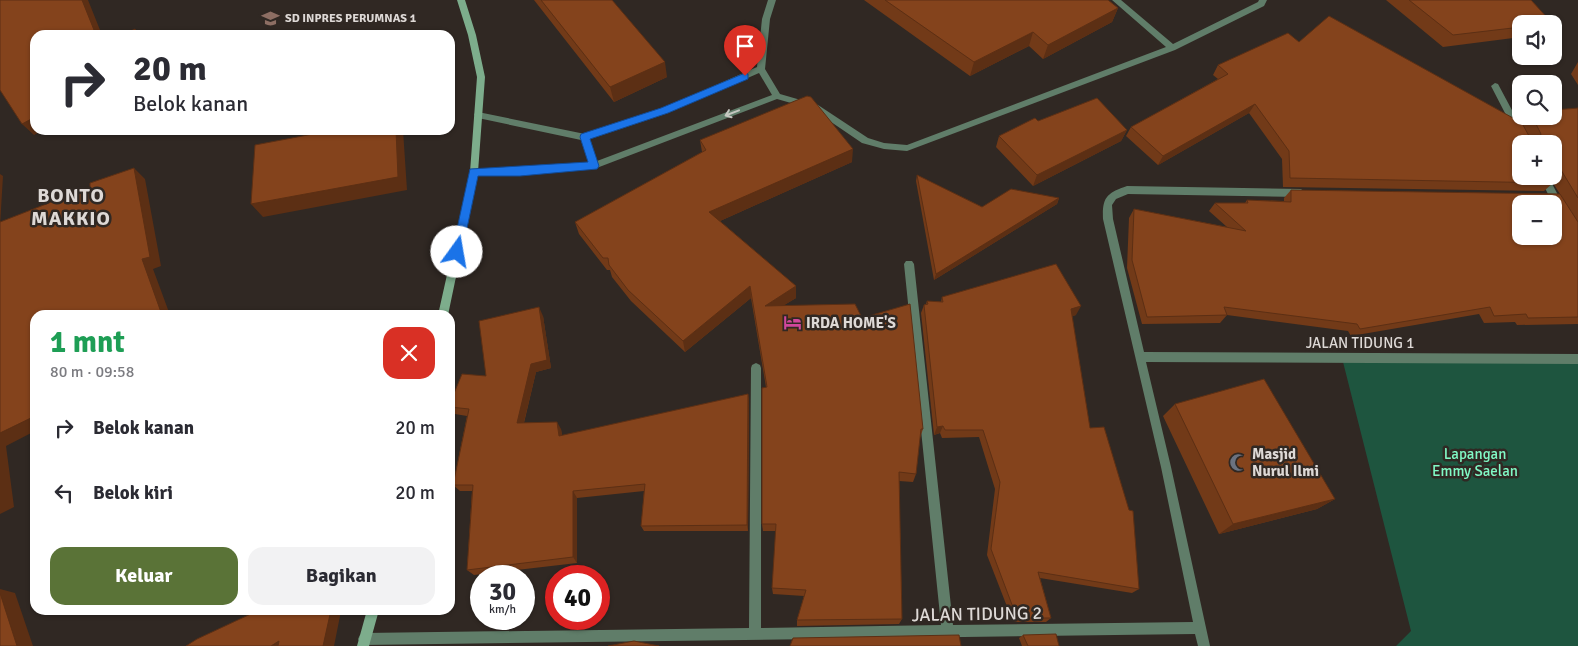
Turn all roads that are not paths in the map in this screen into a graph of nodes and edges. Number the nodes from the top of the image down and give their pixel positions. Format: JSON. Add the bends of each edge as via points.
{"nodes":[{"id":1,"x":461,"y":0,"type":"edge"},
{"id":2,"x":772,"y":0,"type":"edge"},
{"id":3,"x":1116,"y":0,"type":"edge"},
{"id":4,"x":1263,"y":0,"type":"edge"},
{"id":5,"x":1172,"y":48,"type":"junction"},
{"id":6,"x":761,"y":70,"type":"junction"},
{"id":7,"x":1495,"y":86,"type":"dead end"},
{"id":8,"x":777,"y":96,"type":"junction"},
{"id":9,"x":478,"y":115,"type":"junction"},
{"id":10,"x":1521,"y":135,"type":"edge"},
{"id":11,"x":585,"y":137,"type":"junction"},
{"id":12,"x":594,"y":166,"type":"junction"},
{"id":13,"x":474,"y":172,"type":"junction"},
{"id":14,"x":1316,"y":193,"type":"edge"},
{"id":15,"x":909,"y":264,"type":"dead end"},
{"id":16,"x":443,"y":310,"type":"edge"},
{"id":17,"x":1141,"y":357,"type":"junction"},
{"id":18,"x":1578,"y":359,"type":"edge"},
{"id":19,"x":756,"y":368,"type":"dead end"},
{"id":20,"x":372,"y":615,"type":"edge"},
{"id":21,"x":1199,"y":628,"type":"junction"},
{"id":22,"x":948,"y":632,"type":"junction"},
{"id":23,"x":754,"y":635,"type":"junction"},
{"id":24,"x":364,"y":643,"type":"edge"},
{"id":25,"x":1204,"y":646,"type":"edge"}],
"edges":[{"from":1,"to":9,"type":"street","via":[[481,77]]},
{"from":2,"to":6,"type":"street","via":[[766,19]]},
{"from":3,"to":5,"type":"street"},
{"from":4,"to":5,"type":"street"},
{"from":5,"to":8,"type":"street","via":[[907,148],[865,141],[815,107]]},
{"from":6,"to":8,"type":"street"},
{"from":6,"to":11,"type":"street","via":[[664,111]]},
{"from":7,"to":10,"type":"street"},
{"from":8,"to":12,"type":"street","one_way":true},
{"from":9,"to":11,"type":"street"},
{"from":9,"to":13,"type":"street"},
{"from":11,"to":12,"type":"street"},
{"from":12,"to":13,"type":"street"},
{"from":13,"to":16,"type":"street"},
{"from":14,"to":17,"type":"street","via":[[1127,190],[1114,196],[1107,204],[1108,219]]},
{"from":15,"to":22,"type":"street"},
{"from":17,"to":18,"type":"street","name":"JALAN TIDUNG 1"},
{"from":17,"to":21,"type":"street"},
{"from":19,"to":23,"type":"street"},
{"from":20,"to":24,"type":"street"},
{"from":21,"to":22,"type":"street","name":"JALAN TIDUNG 2"},
{"from":21,"to":25,"type":"street"},
{"from":22,"to":23,"type":"street","name":"JALAN TIDUNG 2"},
{"from":23,"to":24,"type":"street","name":"JALAN TIDUNG 2"}]}
